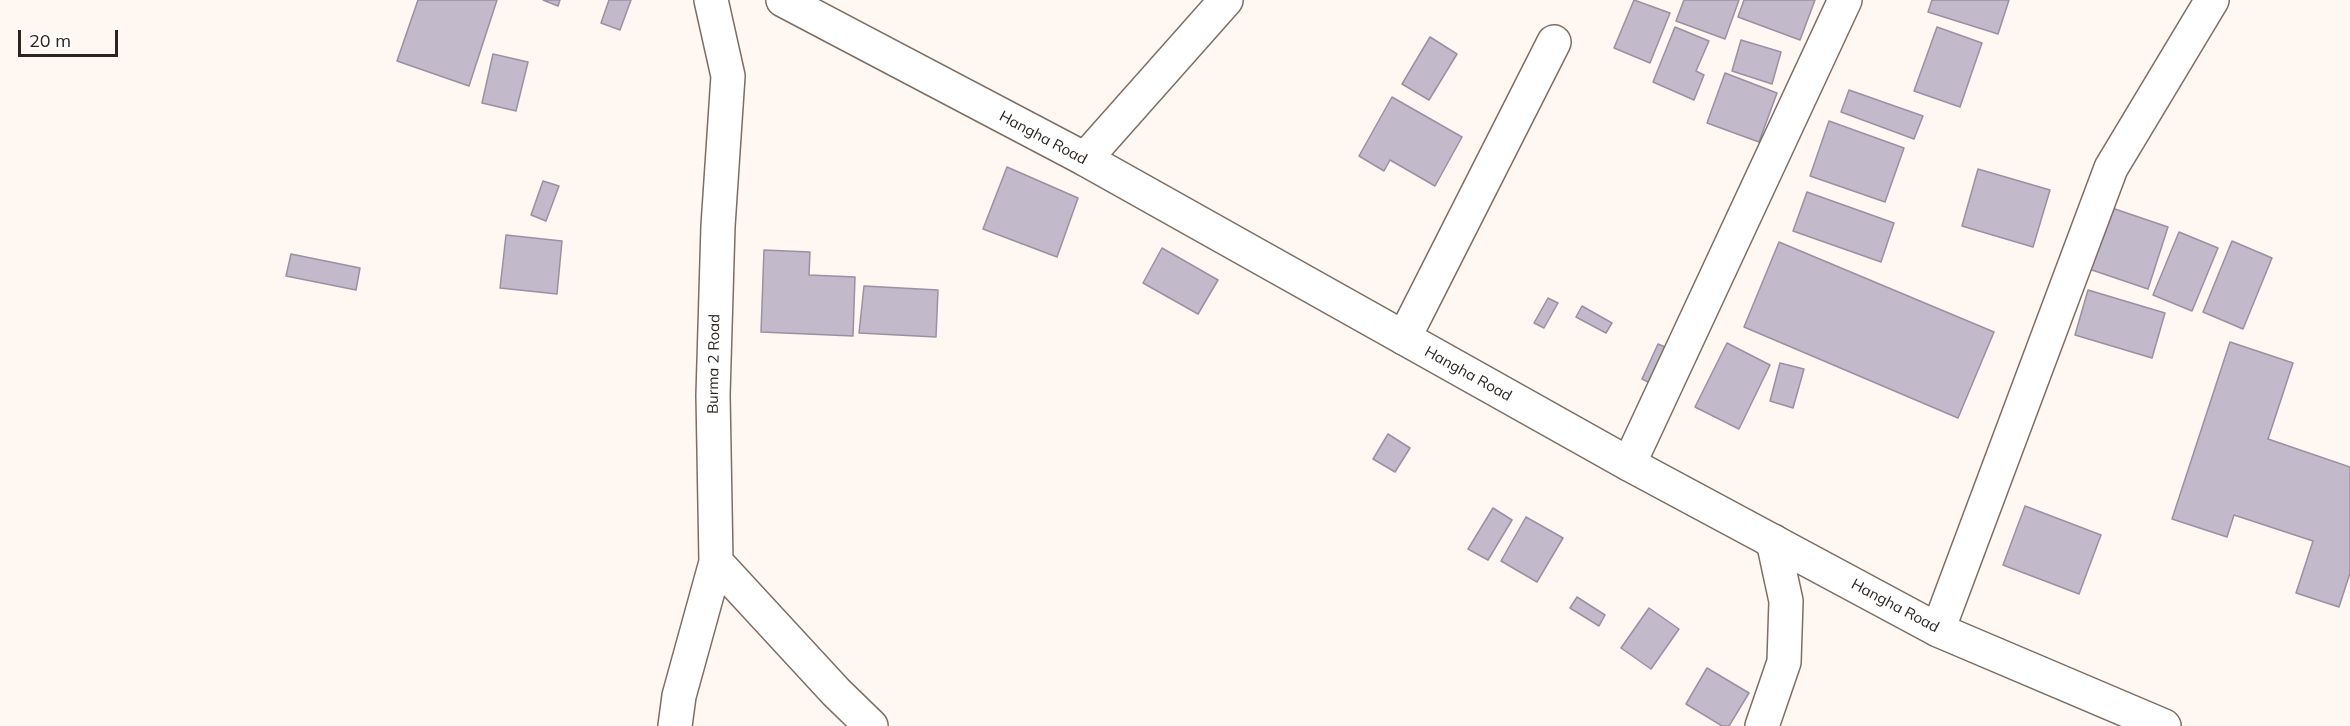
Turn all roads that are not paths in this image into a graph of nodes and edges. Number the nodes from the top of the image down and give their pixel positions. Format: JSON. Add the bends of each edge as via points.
{"nodes":[{"id":1,"x":711,"y":0,"type":"edge"},
{"id":2,"x":783,"y":0,"type":"edge"},
{"id":3,"x":1226,"y":0,"type":"edge"},
{"id":4,"x":1845,"y":0,"type":"edge"},
{"id":5,"x":2212,"y":0,"type":"edge"},
{"id":6,"x":1554,"y":42,"type":"dead end"},
{"id":7,"x":1085,"y":159,"type":"junction"},
{"id":8,"x":1404,"y":338,"type":"junction"},
{"id":9,"x":1629,"y":464,"type":"junction"},
{"id":10,"x":1773,"y":541,"type":"junction"},
{"id":11,"x":716,"y":562,"type":"junction"},
{"id":12,"x":1938,"y":630,"type":"junction"},
{"id":13,"x":675,"y":726,"type":"edge"},
{"id":14,"x":871,"y":726,"type":"edge"},
{"id":15,"x":1762,"y":726,"type":"edge"},
{"id":16,"x":2164,"y":726,"type":"edge"}],
"edges":[{"from":1,"to":11,"type":"main road","name":"Burma 2 Road","via":[[728,76],[713,395]]},
{"from":2,"to":7,"type":"main road","name":"Hangha Road"},
{"from":3,"to":7,"type":"main road"},
{"from":4,"to":9,"type":"main road"},
{"from":5,"to":12,"type":"main road","via":[[2111,168]]},
{"from":6,"to":8,"type":"main road"},
{"from":7,"to":8,"type":"main road","name":"Hangha Road"},
{"from":8,"to":9,"type":"main road","name":"Hangha Road"},
{"from":9,"to":10,"type":"main road","name":"Hangha Road"},
{"from":10,"to":12,"type":"main road","name":"Hangha Road"},
{"from":10,"to":15,"type":"main road","via":[[1786,601],[1784,662]]},
{"from":11,"to":13,"type":"main road","name":"Burma 2 Road","via":[[679,696]]},
{"from":11,"to":14,"type":"main road"},
{"from":12,"to":16,"type":"main road","name":"Hangha Road"}]}
